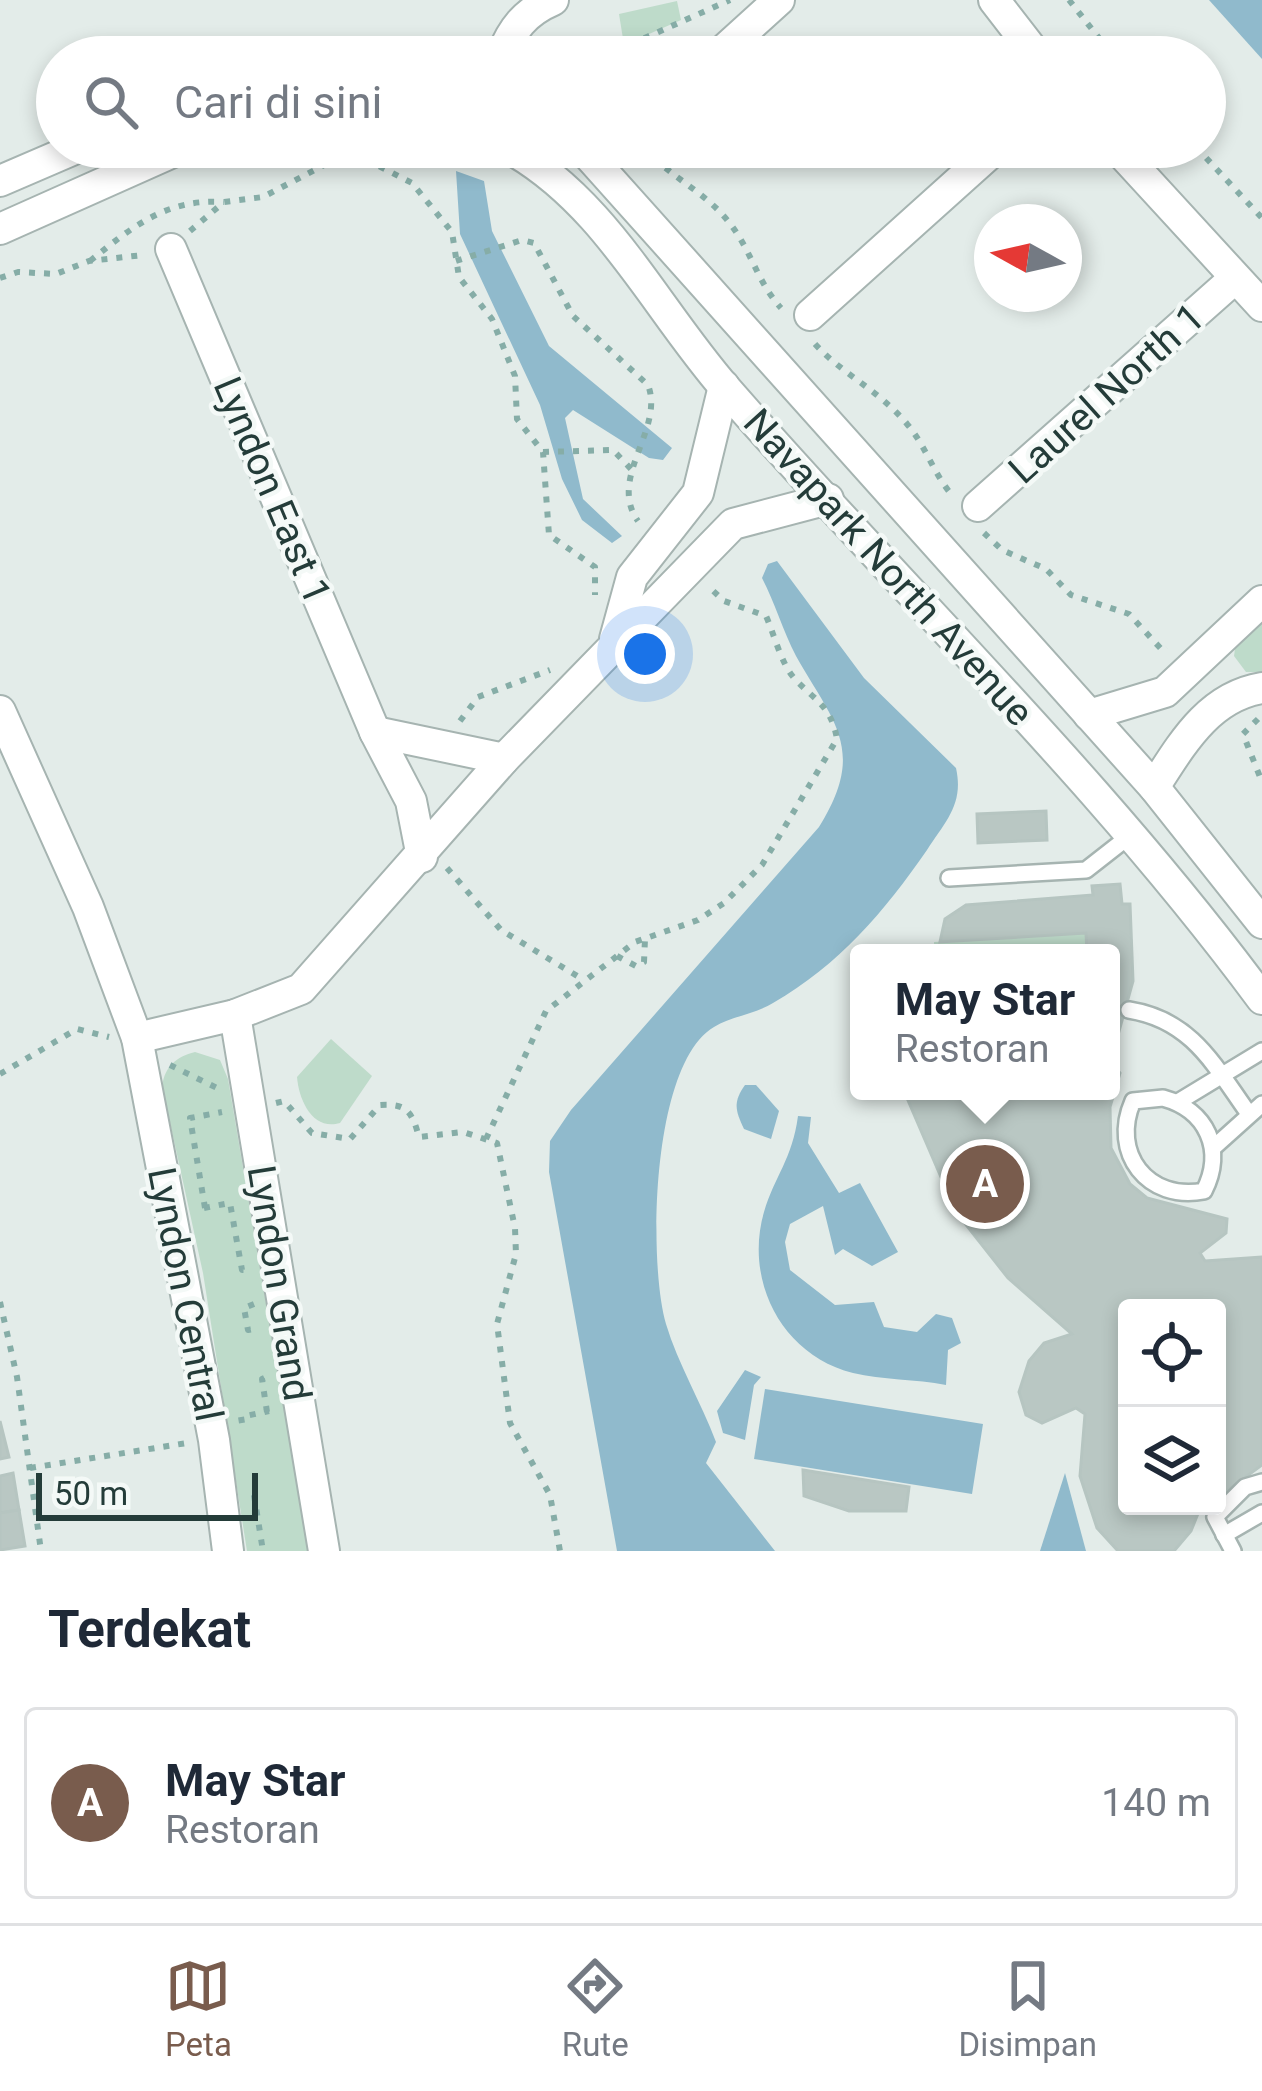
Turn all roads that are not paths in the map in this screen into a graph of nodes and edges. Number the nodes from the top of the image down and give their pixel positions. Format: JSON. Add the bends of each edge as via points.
{"nodes":[{"id":1,"x":779,"y":0,"type":"edge"},
{"id":2,"x":994,"y":0,"type":"edge"},
{"id":3,"x":539,"y":3,"type":"edge"},
{"id":4,"x":510,"y":36,"type":"edge"},
{"id":5,"x":739,"y":36,"type":"edge"},
{"id":6,"x":1022,"y":36,"type":"edge"},
{"id":7,"x":36,"y":166,"type":"edge"},
{"id":8,"x":137,"y":168,"type":"edge"},
{"id":9,"x":542,"y":168,"type":"edge"},
{"id":10,"x":600,"y":168,"type":"edge"},
{"id":11,"x":975,"y":168,"type":"edge"},
{"id":12,"x":1135,"y":168,"type":"edge"},
{"id":13,"x":0,"y":181,"type":"edge"},
{"id":14,"x":0,"y":229,"type":"edge"},
{"id":15,"x":171,"y":249,"type":"road end"},
{"id":16,"x":1234,"y":279,"type":"junction"},
{"id":17,"x":1262,"y":306,"type":"edge"},
{"id":18,"x":807,"y":328,"type":"road end"},
{"id":19,"x":724,"y":386,"type":"junction"},
{"id":20,"x":698,"y":493,"type":"junction"},
{"id":21,"x":829,"y":499,"type":"junction"},
{"id":22,"x":971,"y":511,"type":"road end"},
{"id":23,"x":733,"y":524,"type":"junction"},
{"id":24,"x":1262,"y":601,"type":"edge"},
{"id":25,"x":614,"y":645,"type":"junction"},
{"id":26,"x":1204,"y":654,"type":"junction"},
{"id":27,"x":1250,"y":690,"type":"edge"},
{"id":28,"x":0,"y":711,"type":"edge"},
{"id":29,"x":1089,"y":715,"type":"junction"},
{"id":30,"x":375,"y":732,"type":"junction"},
{"id":31,"x":505,"y":759,"type":"junction"},
{"id":32,"x":1154,"y":787,"type":"junction"},
{"id":33,"x":1132,"y":834,"type":"junction"},
{"id":34,"x":422,"y":857,"type":"junction"},
{"id":35,"x":949,"y":878,"type":"dead end"},
{"id":36,"x":1262,"y":923,"type":"edge"},
{"id":37,"x":1262,"y":1000,"type":"edge"},
{"id":38,"x":1129,"y":1010,"type":"dead end"},
{"id":39,"x":236,"y":1015,"type":"junction"},
{"id":40,"x":137,"y":1038,"type":"junction"},
{"id":41,"x":1262,"y":1051,"type":"edge"},
{"id":42,"x":1222,"y":1076,"type":"junction"},
{"id":43,"x":1178,"y":1102,"type":"junction"},
{"id":44,"x":1256,"y":1109,"type":"edge"},
{"id":45,"x":1214,"y":1148,"type":"junction"},
{"id":46,"x":1262,"y":1482,"type":"edge"},
{"id":47,"x":1262,"y":1514,"type":"edge"},
{"id":48,"x":1224,"y":1535,"type":"junction"},
{"id":49,"x":228,"y":1551,"type":"edge"},
{"id":50,"x":324,"y":1551,"type":"edge"},
{"id":51,"x":1233,"y":1551,"type":"edge"}],
"edges":[{"from":1,"to":5,"type":"street"},
{"from":2,"to":6,"type":"street"},
{"from":3,"to":4,"type":"street"},
{"from":7,"to":13,"type":"street"},
{"from":8,"to":14,"type":"street"},
{"from":9,"to":19,"type":"street","name":"Navapark North Avenue","via":[[603,227]]},
{"from":10,"to":29,"type":"street"},
{"from":11,"to":18,"type":"street"},
{"from":12,"to":16,"type":"street"},
{"from":15,"to":30,"type":"street","name":"Lyndon East 1"},
{"from":16,"to":17,"type":"street"},
{"from":16,"to":22,"type":"street","name":"Laurel North 1"},
{"from":19,"to":20,"type":"street"},
{"from":19,"to":21,"type":"street","name":"Navapark North Avenue"},
{"from":20,"to":23,"type":"street"},
{"from":20,"to":25,"type":"street","via":[[632,577]]},
{"from":21,"to":23,"type":"street"},
{"from":21,"to":33,"type":"street","name":"Navapark North Avenue"},
{"from":23,"to":25,"type":"street"},
{"from":24,"to":26,"type":"street"},
{"from":25,"to":31,"type":"street"},
{"from":26,"to":27,"type":"street"},
{"from":26,"to":29,"type":"street","via":[[1165,692]]},
{"from":27,"to":32,"type":"street","via":[[1195,724]]},
{"from":28,"to":40,"type":"street","name":"Lyndon Central"},
{"from":29,"to":32,"type":"street"},
{"from":30,"to":31,"type":"street"},
{"from":30,"to":34,"type":"street","name":"Lyndon East 1","via":[[411,800]]},
{"from":31,"to":34,"type":"street"},
{"from":32,"to":36,"type":"street"},
{"from":33,"to":35,"type":"lane","via":[[1086,870]]},
{"from":33,"to":37,"type":"street","name":"Navapark North Avenue"},
{"from":34,"to":39,"type":"street","via":[[301,989]]},
{"from":38,"to":42,"type":"lane","via":[[1182,1028]]},
{"from":39,"to":40,"type":"street"},
{"from":39,"to":50,"type":"street","name":"Lyndon Grand"},
{"from":40,"to":49,"type":"street","name":"Lyndon Central"},
{"from":41,"to":42,"type":"lane"},
{"from":42,"to":43,"type":"lane"},
{"from":42,"to":44,"type":"lane"},
{"from":43,"to":45,"type":"lane","via":[[1202,1120]]},
{"from":43,"to":45,"type":"lane","via":[[1133,1101],[1125,1127],[1135,1167],[1166,1191],[1204,1191]]},
{"from":44,"to":45,"type":"lane"},
{"from":46,"to":48,"type":"lane","via":[[1215,1516]]},
{"from":47,"to":48,"type":"lane"},
{"from":48,"to":51,"type":"lane"}]}
